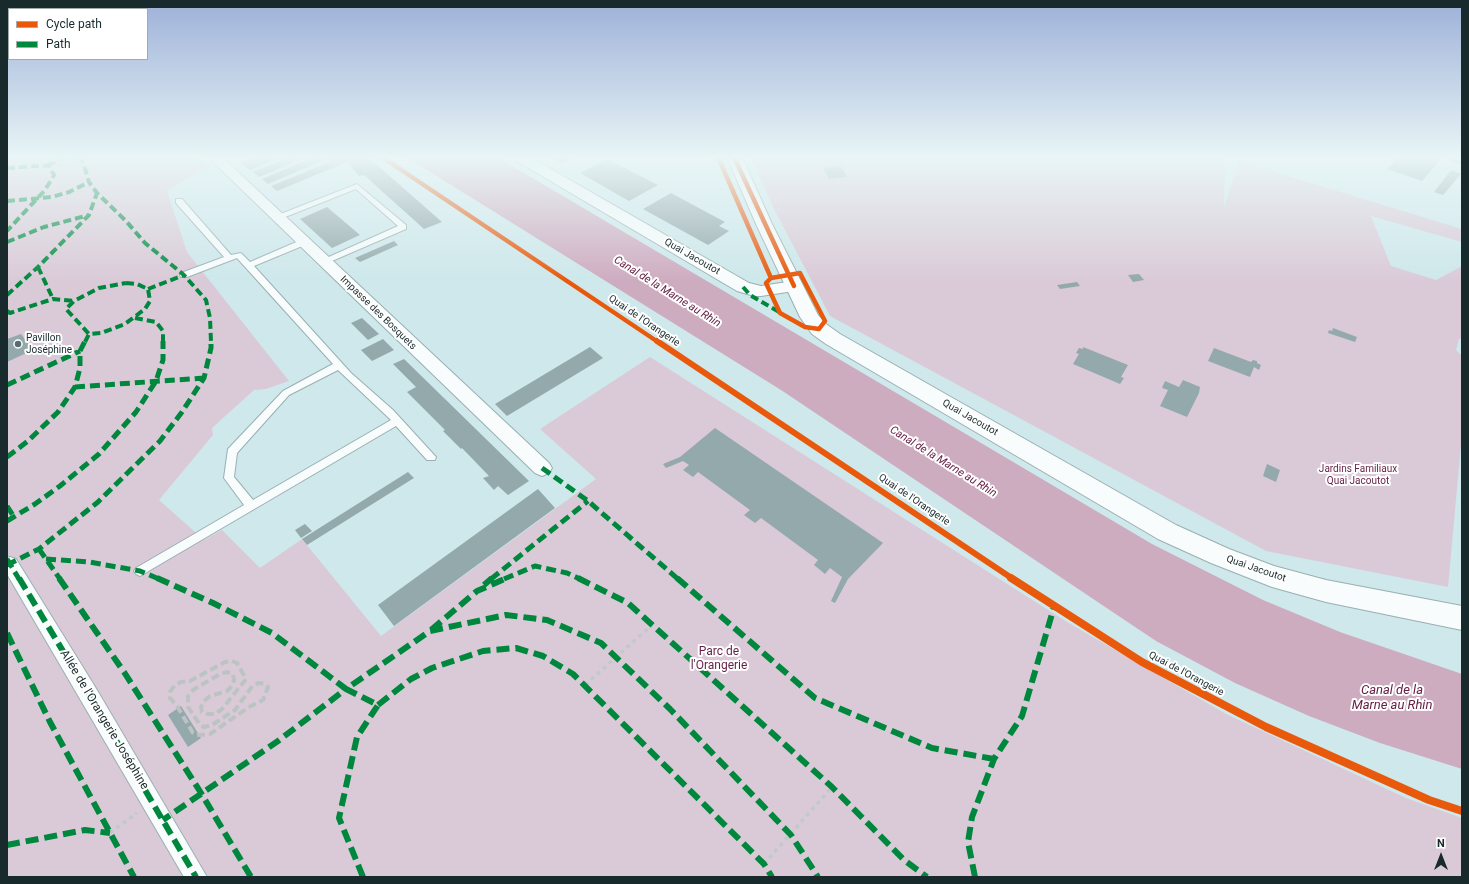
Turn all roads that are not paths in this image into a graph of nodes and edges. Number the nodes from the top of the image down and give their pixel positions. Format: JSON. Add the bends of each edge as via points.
{"nodes":[{"id":1,"x":257,"y":198,"type":"edge"},
{"id":2,"x":325,"y":198,"type":"edge"},
{"id":3,"x":371,"y":198,"type":"edge"},
{"id":4,"x":591,"y":198,"type":"edge"},
{"id":5,"x":752,"y":198,"type":"edge"},
{"id":6,"x":179,"y":201,"type":"dead end"},
{"id":7,"x":277,"y":217,"type":"junction"},
{"id":8,"x":304,"y":242,"type":"junction"},
{"id":9,"x":229,"y":258,"type":"junction"},
{"id":10,"x":325,"y":262,"type":"junction"},
{"id":11,"x":249,"y":265,"type":"junction"},
{"id":12,"x":184,"y":275,"type":"dead end"},
{"id":13,"x":794,"y":286,"type":"junction"},
{"id":14,"x":339,"y":365,"type":"junction"},
{"id":15,"x":397,"y":421,"type":"junction"},
{"id":16,"x":430,"y":457,"type":"dead end"},
{"id":17,"x":542,"y":468,"type":"dead end"},
{"id":18,"x":251,"y":506,"type":"junction"},
{"id":19,"x":10,"y":564,"type":"dead end"},
{"id":20,"x":140,"y":571,"type":"dead end"},
{"id":21,"x":1462,"y":618,"type":"edge"},
{"id":22,"x":196,"y":877,"type":"edge"}],
"edges":[{"from":1,"to":7,"type":"street","name":"Impasse des Bosquets"},
{"from":2,"to":7,"type":"lane"},
{"from":3,"to":10,"type":"lane","via":[[403,227]]},
{"from":4,"to":13,"type":"street","name":"Quai Jacoutot","via":[[743,287],[761,291]]},
{"from":5,"to":13,"type":"main road"},
{"from":6,"to":9,"type":"lane"},
{"from":7,"to":8,"type":"street","name":"Impasse des Bosquets"},
{"from":8,"to":10,"type":"street","name":"Impasse des Bosquets"},
{"from":8,"to":11,"type":"lane"},
{"from":9,"to":11,"type":"lane","via":[[238,255]]},
{"from":9,"to":12,"type":"lane"},
{"from":10,"to":17,"type":"street","name":"Impasse des Bosquets"},
{"from":11,"to":14,"type":"lane"},
{"from":13,"to":21,"type":"main road","name":"Quai Jacoutot","via":[[814,323],[833,339],[1167,532],[1272,576],[1326,591]]},
{"from":14,"to":15,"type":"lane"},
{"from":14,"to":18,"type":"lane","via":[[286,393],[232,452],[229,478]]},
{"from":15,"to":16,"type":"lane"},
{"from":15,"to":18,"type":"lane"},
{"from":18,"to":20,"type":"lane"},
{"from":19,"to":22,"type":"street","name":"Allée de l'Orangerie Joséphine"}]}
